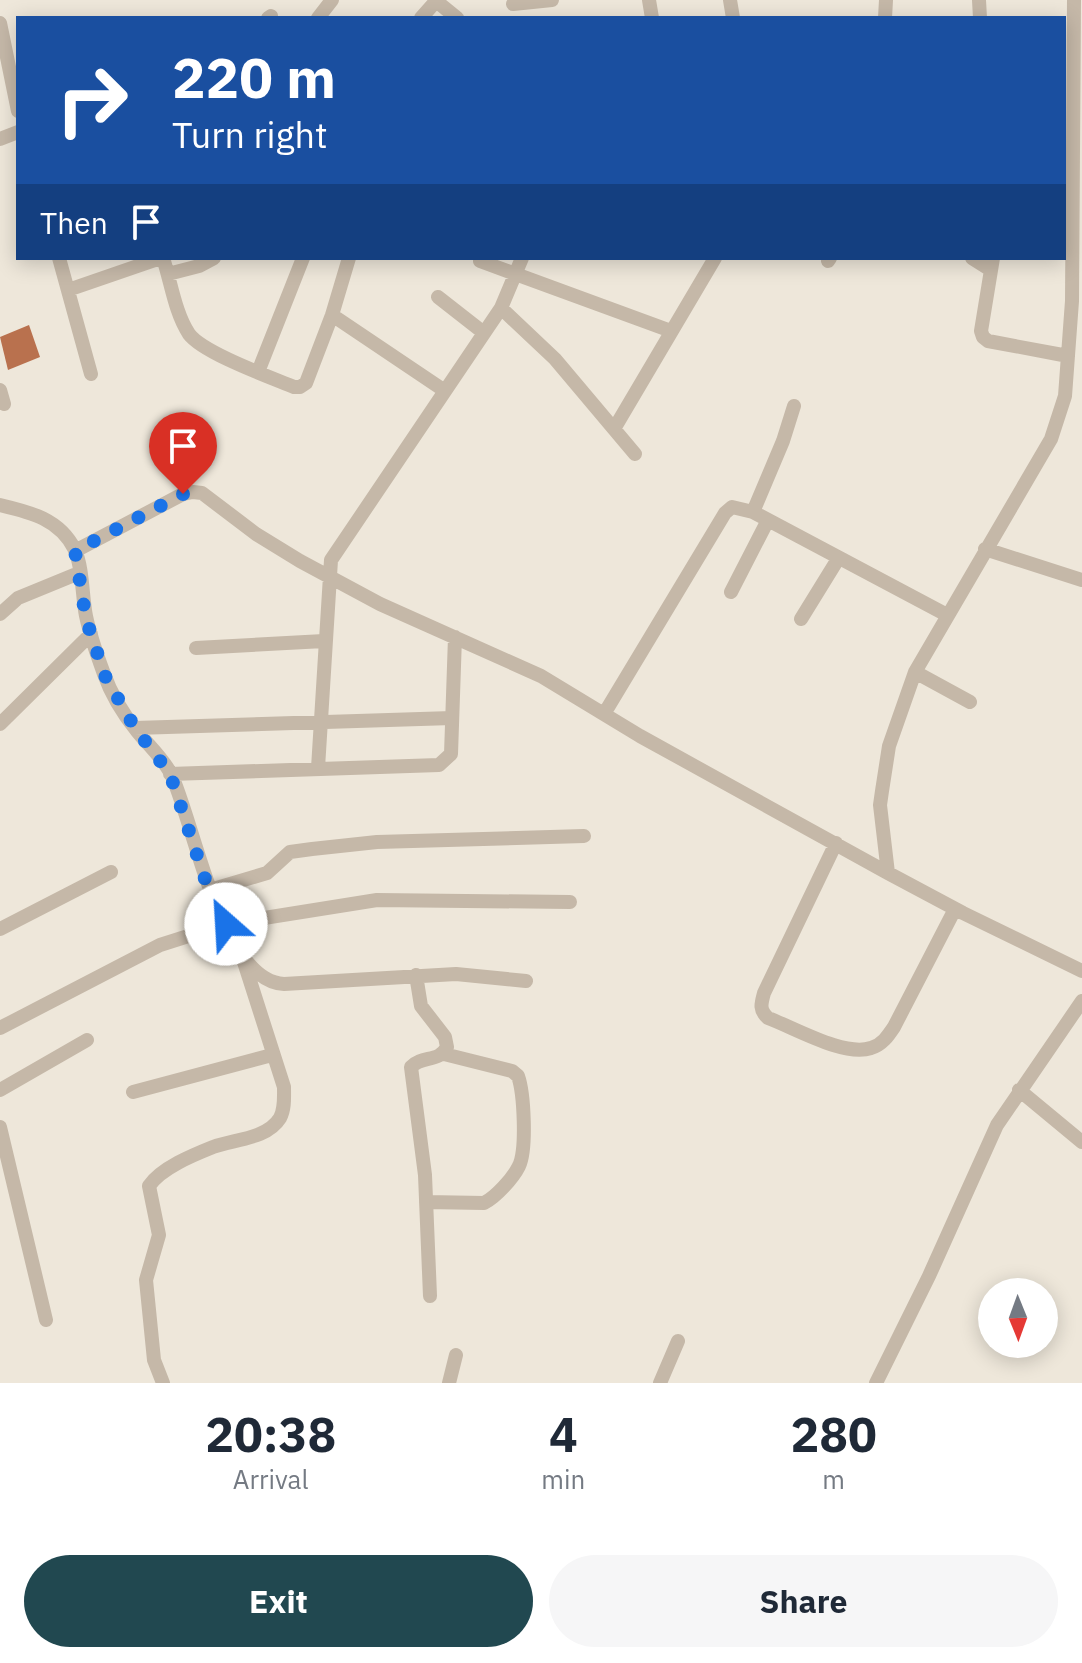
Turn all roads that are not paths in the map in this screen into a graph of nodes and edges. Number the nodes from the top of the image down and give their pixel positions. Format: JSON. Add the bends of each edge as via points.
{"nodes":[{"id":1,"x":332,"y":0,"type":"edge"},
{"id":2,"x":435,"y":0,"type":"edge"},
{"id":3,"x":552,"y":0,"type":"edge"},
{"id":4,"x":1074,"y":0,"type":"edge"},
{"id":5,"x":513,"y":7,"type":"edge"},
{"id":6,"x":320,"y":16,"type":"edge"},
{"id":7,"x":423,"y":16,"type":"edge"},
{"id":8,"x":455,"y":16,"type":"edge"},
{"id":9,"x":0,"y":23,"type":"edge"},
{"id":10,"x":16,"y":101,"type":"edge"},
{"id":11,"x":60,"y":260,"type":"edge"},
{"id":12,"x":156,"y":260,"type":"edge"},
{"id":13,"x":163,"y":260,"type":"edge"},
{"id":14,"x":210,"y":260,"type":"edge"},
{"id":15,"x":302,"y":260,"type":"edge"},
{"id":16,"x":348,"y":260,"type":"edge"},
{"id":17,"x":521,"y":260,"type":"edge"},
{"id":18,"x":713,"y":260,"type":"edge"},
{"id":19,"x":480,"y":261,"type":"dead end"},
{"id":20,"x":992,"y":264,"type":"edge"},
{"id":21,"x":516,"y":273,"type":"junction"},
{"id":22,"x":168,"y":274,"type":"junction"},
{"id":23,"x":68,"y":290,"type":"junction"},
{"id":24,"x":438,"y":297,"type":"dead end"},
{"id":25,"x":501,"y":308,"type":"junction"},
{"id":26,"x":332,"y":315,"type":"junction"},
{"id":27,"x":671,"y":331,"type":"junction"},
{"id":28,"x":484,"y":333,"type":"junction"},
{"id":29,"x":1068,"y":356,"type":"junction"},
{"id":30,"x":258,"y":372,"type":"junction"},
{"id":31,"x":91,"y":374,"type":"dead end"},
{"id":32,"x":445,"y":391,"type":"junction"},
{"id":33,"x":794,"y":406,"type":"dead end"},
{"id":34,"x":614,"y":429,"type":"junction"},
{"id":35,"x":635,"y":454,"type":"dead end"},
{"id":36,"x":0,"y":505,"type":"edge"},
{"id":37,"x":753,"y":512,"type":"junction"},
{"id":38,"x":768,"y":520,"type":"junction"},
{"id":39,"x":985,"y":549,"type":"junction"},
{"id":40,"x":75,"y":551,"type":"junction"},
{"id":41,"x":838,"y":559,"type":"junction"},
{"id":42,"x":79,"y":573,"type":"junction"},
{"id":43,"x":328,"y":576,"type":"junction"},
{"id":44,"x":1082,"y":580,"type":"edge"},
{"id":45,"x":731,"y":592,"type":"dead end"},
{"id":46,"x":0,"y":614,"type":"edge"},
{"id":47,"x":947,"y":615,"type":"junction"},
{"id":48,"x":801,"y":619,"type":"dead end"},
{"id":49,"x":91,"y":634,"type":"junction"},
{"id":50,"x":455,"y":637,"type":"junction"},
{"id":51,"x":324,"y":641,"type":"junction"},
{"id":52,"x":196,"y":648,"type":"dead end"},
{"id":53,"x":915,"y":672,"type":"junction"},
{"id":54,"x":970,"y":702,"type":"dead end"},
{"id":55,"x":604,"y":714,"type":"junction"},
{"id":56,"x":452,"y":718,"type":"junction"},
{"id":57,"x":0,"y":724,"type":"edge"},
{"id":58,"x":320,"y":724,"type":"junction"},
{"id":59,"x":135,"y":728,"type":"junction"},
{"id":60,"x":318,"y":768,"type":"junction"},
{"id":61,"x":170,"y":774,"type":"junction"},
{"id":62,"x":584,"y":836,"type":"dead end"},
{"id":63,"x":836,"y":843,"type":"junction"},
{"id":64,"x":111,"y":872,"type":"dead end"},
{"id":65,"x":888,"y":873,"type":"junction"},
{"id":66,"x":210,"y":890,"type":"junction"},
{"id":67,"x":570,"y":902,"type":"dead end"},
{"id":68,"x":955,"y":909,"type":"junction"},
{"id":69,"x":226,"y":924,"type":"junction"},
{"id":70,"x":0,"y":929,"type":"edge"},
{"id":71,"x":242,"y":958,"type":"junction"},
{"id":72,"x":1082,"y":971,"type":"edge"},
{"id":73,"x":416,"y":975,"type":"junction"},
{"id":74,"x":526,"y":981,"type":"dead end"},
{"id":75,"x":1082,"y":1001,"type":"edge"},
{"id":76,"x":0,"y":1028,"type":"edge"},
{"id":77,"x":87,"y":1040,"type":"dead end"},
{"id":78,"x":444,"y":1054,"type":"junction"},
{"id":79,"x":272,"y":1055,"type":"junction"},
{"id":80,"x":0,"y":1090,"type":"edge"},
{"id":81,"x":1019,"y":1090,"type":"junction"},
{"id":82,"x":133,"y":1092,"type":"dead end"},
{"id":83,"x":0,"y":1127,"type":"edge"},
{"id":84,"x":1082,"y":1142,"type":"edge"},
{"id":85,"x":426,"y":1202,"type":"junction"},
{"id":86,"x":430,"y":1296,"type":"dead end"},
{"id":87,"x":46,"y":1320,"type":"dead end"},
{"id":88,"x":678,"y":1341,"type":"dead end"},
{"id":89,"x":456,"y":1355,"type":"dead end"},
{"id":90,"x":163,"y":1383,"type":"edge"},
{"id":91,"x":449,"y":1383,"type":"edge"},
{"id":92,"x":660,"y":1383,"type":"edge"},
{"id":93,"x":876,"y":1383,"type":"edge"}],
"edges":[{"from":1,"to":6,"type":"street"},
{"from":2,"to":7,"type":"street"},
{"from":2,"to":8,"type":"street"},
{"from":3,"to":5,"type":"street"},
{"from":4,"to":29,"type":"street"},
{"from":9,"to":10,"type":"street"},
{"from":11,"to":23,"type":"street"},
{"from":12,"to":23,"type":"street"},
{"from":13,"to":22,"type":"street"},
{"from":14,"to":22,"type":"street"},
{"from":15,"to":30,"type":"street"},
{"from":16,"to":26,"type":"street"},
{"from":17,"to":21,"type":"street"},
{"from":18,"to":27,"type":"street"},
{"from":19,"to":21,"type":"street"},
{"from":20,"to":29,"type":"street","via":[[983,337]]},
{"from":21,"to":25,"type":"street"},
{"from":21,"to":27,"type":"street"},
{"from":22,"to":30,"type":"street","via":[[192,338]]},
{"from":23,"to":31,"type":"street"},
{"from":24,"to":28,"type":"street"},
{"from":25,"to":28,"type":"street"},
{"from":25,"to":34,"type":"street","via":[[555,359]]},
{"from":26,"to":30,"type":"street","via":[[306,383],[294,387]]},
{"from":26,"to":32,"type":"street"},
{"from":27,"to":34,"type":"street"},
{"from":28,"to":32,"type":"street"},
{"from":29,"to":39,"type":"street","via":[[1062,409],[1051,439]]},
{"from":32,"to":43,"type":"street","via":[[336,549]]},
{"from":33,"to":37,"type":"street"},
{"from":34,"to":35,"type":"street"},
{"from":36,"to":40,"type":"street","via":[[45,518]]},
{"from":37,"to":38,"type":"street"},
{"from":37,"to":55,"type":"street","via":[[732,507],[725,513]]},
{"from":38,"to":41,"type":"street"},
{"from":38,"to":45,"type":"street"},
{"from":39,"to":44,"type":"street"},
{"from":39,"to":47,"type":"street"},
{"from":40,"to":42,"type":"street"},
{"from":40,"to":43,"type":"street","via":[[193,492]]},
{"from":41,"to":47,"type":"street"},
{"from":41,"to":48,"type":"street"},
{"from":42,"to":46,"type":"street","via":[[18,598]]},
{"from":42,"to":49,"type":"street"},
{"from":43,"to":50,"type":"street"},
{"from":43,"to":51,"type":"street"},
{"from":47,"to":53,"type":"street"},
{"from":49,"to":57,"type":"street"},
{"from":49,"to":59,"type":"street","via":[[105,676]]},
{"from":50,"to":55,"type":"street","via":[[541,676]]},
{"from":50,"to":56,"type":"street"},
{"from":51,"to":52,"type":"street"},
{"from":51,"to":58,"type":"street"},
{"from":53,"to":54,"type":"street"},
{"from":53,"to":65,"type":"street","via":[[889,746],[880,805]]},
{"from":55,"to":63,"type":"street"},
{"from":56,"to":58,"type":"street"},
{"from":56,"to":60,"type":"street","via":[[451,754],[439,765]]},
{"from":58,"to":59,"type":"street"},
{"from":58,"to":60,"type":"street"},
{"from":59,"to":61,"type":"street"},
{"from":60,"to":61,"type":"street"},
{"from":61,"to":66,"type":"street"},
{"from":62,"to":66,"type":"street","via":[[377,842],[290,852],[267,873]]},
{"from":63,"to":65,"type":"street"},
{"from":63,"to":68,"type":"street","via":[[764,993],[760,1006],[768,1018],[846,1049],[873,1048],[894,1027]]},
{"from":64,"to":70,"type":"street"},
{"from":65,"to":68,"type":"street"},
{"from":66,"to":69,"type":"street"},
{"from":67,"to":69,"type":"street","via":[[377,900]]},
{"from":68,"to":72,"type":"street"},
{"from":69,"to":71,"type":"street"},
{"from":69,"to":76,"type":"street","via":[[160,945]]},
{"from":71,"to":73,"type":"street","via":[[273,983]]},
{"from":71,"to":79,"type":"street"},
{"from":73,"to":74,"type":"street"},
{"from":73,"to":78,"type":"street","via":[[421,1006],[445,1037]]},
{"from":75,"to":81,"type":"street"},
{"from":77,"to":80,"type":"street"},
{"from":78,"to":85,"type":"street","via":[[411,1067]]},
{"from":78,"to":85,"type":"street","via":[[518,1076],[522,1155],[491,1200]]},
{"from":79,"to":82,"type":"street"},
{"from":79,"to":90,"type":"street","via":[[284,1087],[284,1104],[270,1130],[211,1148],[156,1176],[149,1186],[159,1235],[146,1280],[154,1360]]},
{"from":81,"to":84,"type":"street"},
{"from":81,"to":93,"type":"street","via":[[997,1125]]},
{"from":83,"to":87,"type":"street"},
{"from":85,"to":86,"type":"street"},
{"from":88,"to":92,"type":"street"},
{"from":89,"to":91,"type":"street"}]}
